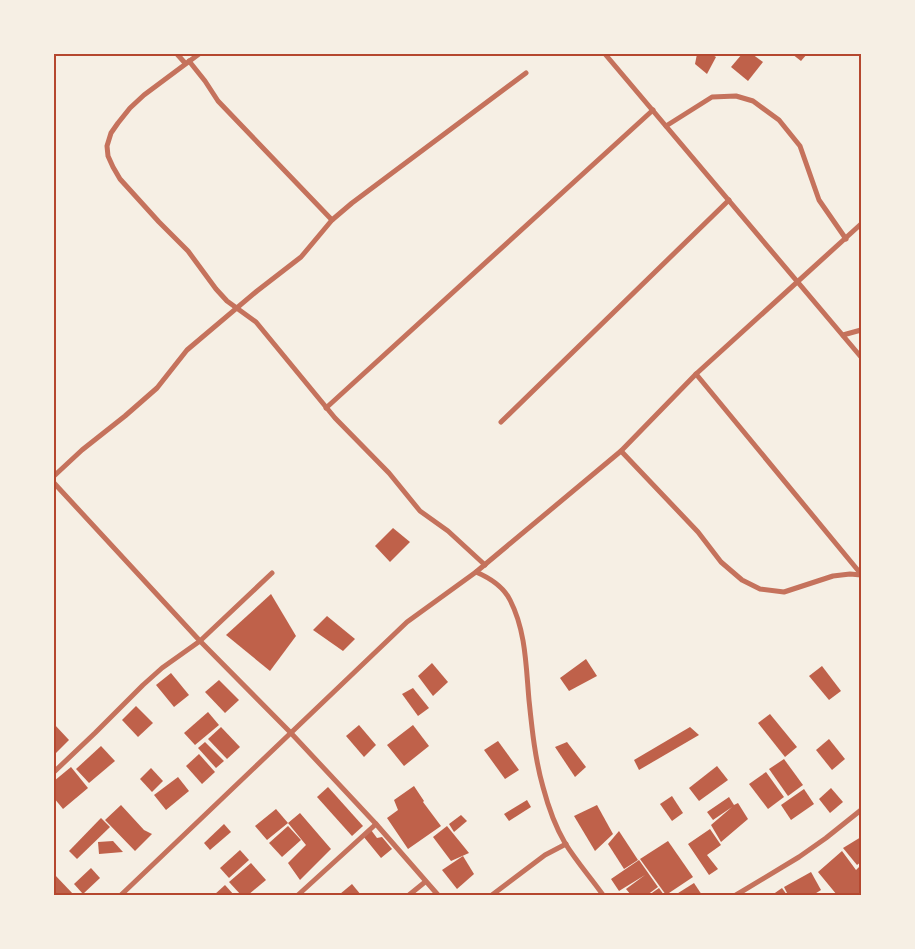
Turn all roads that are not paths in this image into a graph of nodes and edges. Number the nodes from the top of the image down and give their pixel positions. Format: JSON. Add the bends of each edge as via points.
{"nodes":[{"id":1,"x":177,"y":54,"type":"edge"},
{"id":2,"x":199,"y":54,"type":"edge"},
{"id":3,"x":605,"y":54,"type":"edge"},
{"id":4,"x":187,"y":62,"type":"junction"},
{"id":5,"x":526,"y":73,"type":"dead end"},
{"id":6,"x":653,"y":110,"type":"junction"},
{"id":7,"x":666,"y":126,"type":"junction"},
{"id":8,"x":729,"y":200,"type":"junction"},
{"id":9,"x":332,"y":220,"type":"junction"},
{"id":10,"x":861,"y":224,"type":"edge"},
{"id":11,"x":846,"y":238,"type":"junction"},
{"id":12,"x":798,"y":281,"type":"junction"},
{"id":13,"x":238,"y":308,"type":"junction"},
{"id":14,"x":861,"y":330,"type":"edge"},
{"id":15,"x":844,"y":335,"type":"junction"},
{"id":16,"x":861,"y":357,"type":"edge"},
{"id":17,"x":696,"y":374,"type":"junction"},
{"id":18,"x":326,"y":408,"type":"junction"},
{"id":19,"x":501,"y":422,"type":"dead end"},
{"id":20,"x":621,"y":451,"type":"junction"},
{"id":21,"x":54,"y":476,"type":"edge"},
{"id":22,"x":54,"y":483,"type":"edge"},
{"id":23,"x":485,"y":565,"type":"junction"},
{"id":24,"x":476,"y":572,"type":"junction"},
{"id":25,"x":272,"y":573,"type":"dead end"},
{"id":26,"x":861,"y":574,"type":"edge"},
{"id":27,"x":200,"y":641,"type":"junction"},
{"id":28,"x":290,"y":732,"type":"junction"},
{"id":29,"x":54,"y":772,"type":"edge"},
{"id":30,"x":861,"y":810,"type":"edge"},
{"id":31,"x":376,"y":824,"type":"junction"},
{"id":32,"x":566,"y":844,"type":"junction"},
{"id":33,"x":425,"y":882,"type":"junction"},
{"id":34,"x":120,"y":895,"type":"edge"},
{"id":35,"x":298,"y":895,"type":"edge"},
{"id":36,"x":409,"y":895,"type":"edge"},
{"id":37,"x":438,"y":895,"type":"edge"},
{"id":38,"x":492,"y":895,"type":"edge"},
{"id":39,"x":603,"y":895,"type":"edge"},
{"id":40,"x":736,"y":895,"type":"edge"}],
"edges":[{"from":1,"to":4,"type":"street"},
{"from":2,"to":4,"type":"street"},
{"from":3,"to":6,"type":"street"},
{"from":4,"to":9,"type":"street","via":[[205,80],[218,101]]},
{"from":4,"to":13,"type":"street","via":[[130,108],[111,133],[108,156],[120,179],[188,251],[216,289]]},
{"from":5,"to":9,"type":"street"},
{"from":6,"to":7,"type":"street"},
{"from":6,"to":18,"type":"street"},
{"from":7,"to":8,"type":"street"},
{"from":7,"to":11,"type":"street","via":[[712,97],[736,96],[753,101],[779,120],[800,146],[819,200]]},
{"from":8,"to":12,"type":"street"},
{"from":8,"to":19,"type":"street"},
{"from":9,"to":13,"type":"street","via":[[301,257]]},
{"from":10,"to":11,"type":"street"},
{"from":11,"to":12,"type":"street"},
{"from":12,"to":15,"type":"street"},
{"from":12,"to":17,"type":"street"},
{"from":13,"to":18,"type":"street","via":[[256,322]]},
{"from":13,"to":21,"type":"street","via":[[187,350],[157,388]]},
{"from":14,"to":15,"type":"street"},
{"from":15,"to":16,"type":"street"},
{"from":17,"to":20,"type":"street"},
{"from":17,"to":26,"type":"street"},
{"from":18,"to":23,"type":"street","via":[[389,473],[420,511],[448,531]]},
{"from":20,"to":23,"type":"street"},
{"from":20,"to":26,"type":"street","via":[[698,532],[721,562],[742,580],[760,589],[784,592],[833,576]]},
{"from":22,"to":27,"type":"street"},
{"from":23,"to":24,"type":"street"},
{"from":24,"to":28,"type":"street","via":[[408,622]]},
{"from":24,"to":32,"type":"street","via":[[490,578],[502,589],[515,612],[525,649],[542,786]]},
{"from":25,"to":27,"type":"street"},
{"from":27,"to":28,"type":"street"},
{"from":27,"to":29,"type":"street","via":[[143,685]]},
{"from":28,"to":31,"type":"street"},
{"from":28,"to":34,"type":"street"},
{"from":30,"to":40,"type":"street","via":[[799,857]]},
{"from":31,"to":33,"type":"street"},
{"from":31,"to":35,"type":"street"},
{"from":32,"to":38,"type":"street","via":[[545,855]]},
{"from":32,"to":39,"type":"street"},
{"from":33,"to":36,"type":"street"},
{"from":33,"to":37,"type":"street"}]}
